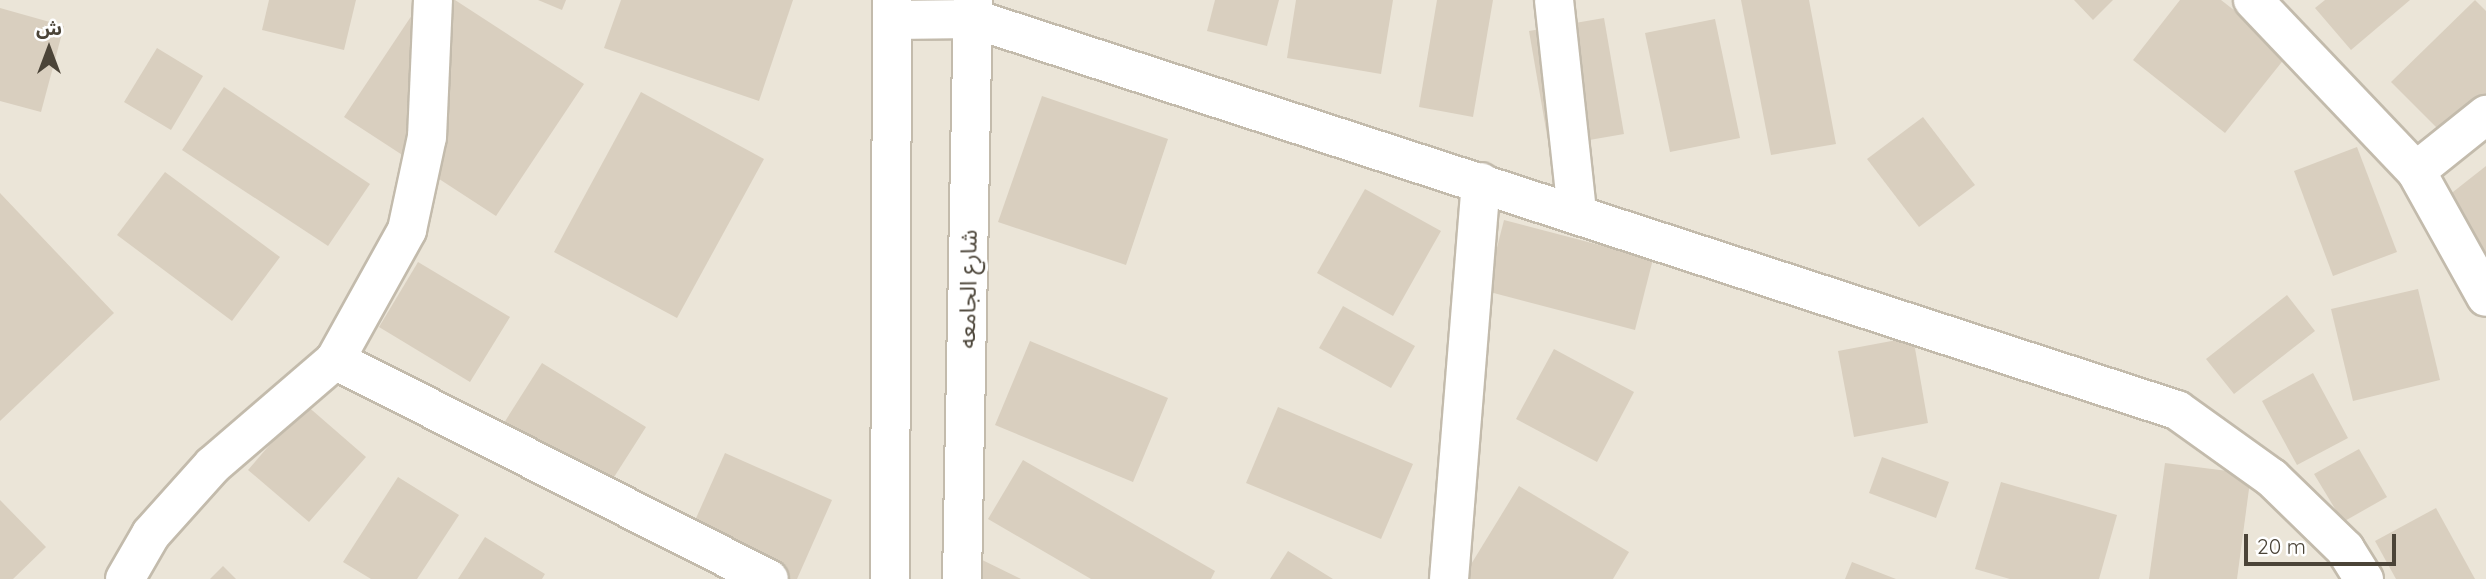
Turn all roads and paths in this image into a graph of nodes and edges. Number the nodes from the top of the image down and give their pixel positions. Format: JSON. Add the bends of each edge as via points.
{"nodes":[{"id":1,"x":433,"y":0,"type":"edge"},
{"id":2,"x":1554,"y":0,"type":"edge"},
{"id":3,"x":2253,"y":0,"type":"edge"},
{"id":4,"x":974,"y":9,"type":"edge"},
{"id":5,"x":892,"y":10,"type":"edge"},
{"id":6,"x":2486,"y":115,"type":"edge"},
{"id":7,"x":2416,"y":171,"type":"junction"},
{"id":8,"x":1481,"y":182,"type":"junction"},
{"id":9,"x":1577,"y":211,"type":"junction"},
{"id":10,"x":2486,"y":297,"type":"edge"},
{"id":11,"x":335,"y":360,"type":"junction"},
{"id":12,"x":125,"y":579,"type":"edge"},
{"id":13,"x":769,"y":579,"type":"edge"},
{"id":14,"x":890,"y":579,"type":"edge"},
{"id":15,"x":962,"y":579,"type":"edge"},
{"id":16,"x":1449,"y":579,"type":"edge"},
{"id":17,"x":2364,"y":579,"type":"edge"}],
"edges":[{"from":1,"to":11,"type":"street","via":[[427,137],[407,230]]},
{"from":2,"to":9,"type":"street"},
{"from":3,"to":7,"type":"street"},
{"from":4,"to":5,"type":"street"},
{"from":4,"to":8,"type":"street"},
{"from":4,"to":15,"type":"street","name":"شارع الجامعه"},
{"from":5,"to":14,"type":"street"},
{"from":6,"to":7,"type":"street"},
{"from":7,"to":10,"type":"street"},
{"from":8,"to":9,"type":"street"},
{"from":8,"to":16,"type":"street"},
{"from":9,"to":17,"type":"street","via":[[2177,410],[2272,478],[2345,549]]},
{"from":11,"to":12,"type":"street","via":[[213,465],[151,534]]},
{"from":11,"to":13,"type":"street"}]}
